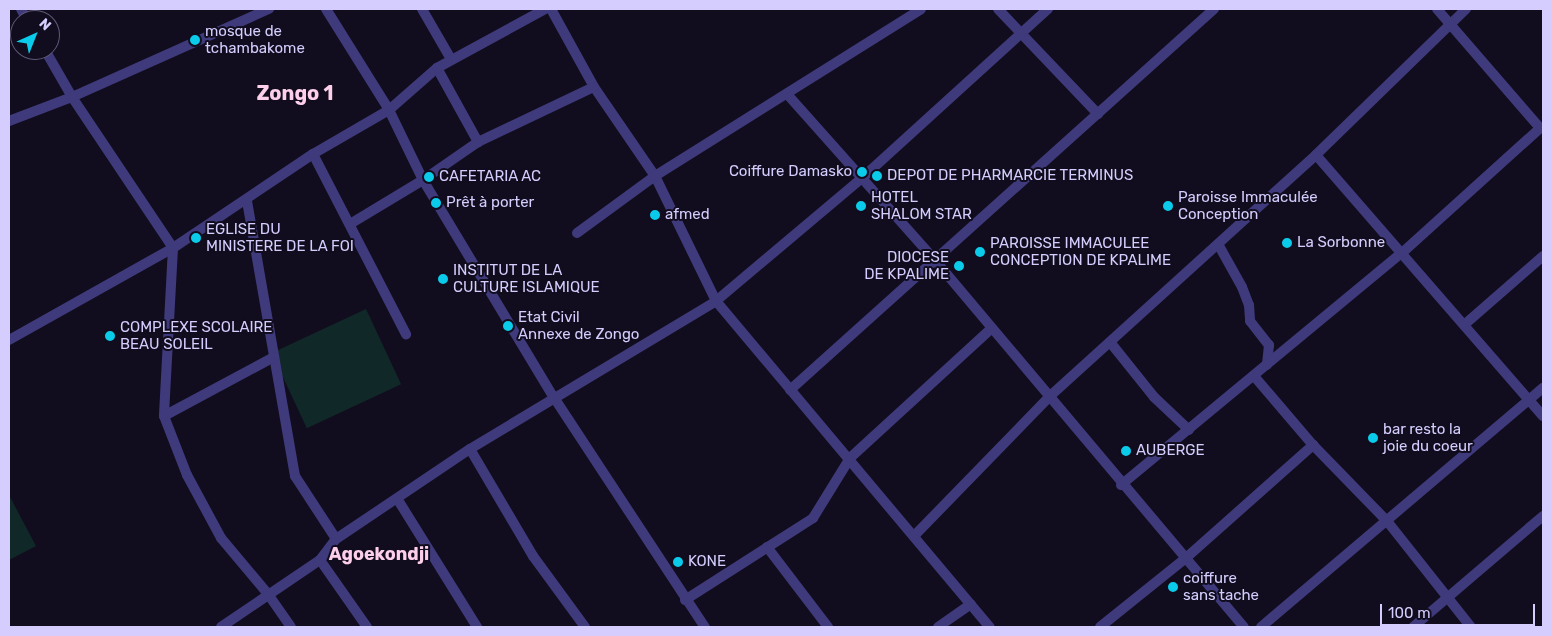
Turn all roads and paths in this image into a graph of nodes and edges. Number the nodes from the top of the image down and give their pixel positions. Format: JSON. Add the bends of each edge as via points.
{"nodes":[{"id":1,"x":269,"y":9,"type":"edge"},
{"id":2,"x":326,"y":9,"type":"edge"},
{"id":3,"x":422,"y":9,"type":"edge"},
{"id":4,"x":545,"y":9,"type":"edge"},
{"id":5,"x":551,"y":9,"type":"edge"},
{"id":6,"x":921,"y":9,"type":"edge"},
{"id":7,"x":998,"y":9,"type":"edge"},
{"id":8,"x":1048,"y":9,"type":"edge"},
{"id":9,"x":1437,"y":9,"type":"edge"},
{"id":10,"x":1466,"y":9,"type":"edge"},
{"id":11,"x":1210,"y":10,"type":"edge"},
{"id":12,"x":1450,"y":22,"type":"junction"},
{"id":13,"x":1022,"y":34,"type":"junction"},
{"id":14,"x":451,"y":59,"type":"junction"},
{"id":15,"x":51,"y":60,"type":"edge"},
{"id":16,"x":436,"y":68,"type":"junction"},
{"id":17,"x":594,"y":88,"type":"junction"},
{"id":18,"x":787,"y":94,"type":"junction"},
{"id":19,"x":72,"y":97,"type":"junction"},
{"id":20,"x":390,"y":110,"type":"junction"},
{"id":21,"x":1098,"y":114,"type":"junction"},
{"id":22,"x":9,"y":121,"type":"edge"},
{"id":23,"x":478,"y":142,"type":"junction"},
{"id":24,"x":313,"y":154,"type":"junction"},
{"id":25,"x":1316,"y":155,"type":"junction"},
{"id":26,"x":654,"y":176,"type":"junction"},
{"id":27,"x":861,"y":179,"type":"junction"},
{"id":28,"x":423,"y":180,"type":"junction"},
{"id":29,"x":247,"y":201,"type":"junction"},
{"id":30,"x":350,"y":224,"type":"junction"},
{"id":31,"x":577,"y":233,"type":"dead end"},
{"id":32,"x":1218,"y":244,"type":"junction"},
{"id":33,"x":173,"y":248,"type":"junction"},
{"id":34,"x":1403,"y":252,"type":"junction"},
{"id":35,"x":1543,"y":256,"type":"edge"},
{"id":36,"x":934,"y":260,"type":"junction"},
{"id":37,"x":716,"y":301,"type":"junction"},
{"id":38,"x":1464,"y":325,"type":"junction"},
{"id":39,"x":991,"y":329,"type":"junction"},
{"id":40,"x":406,"y":334,"type":"dead end"},
{"id":41,"x":9,"y":340,"type":"edge"},
{"id":42,"x":1110,"y":342,"type":"junction"},
{"id":43,"x":274,"y":357,"type":"junction"},
{"id":44,"x":1268,"y":365,"type":"junction"},
{"id":45,"x":1254,"y":376,"type":"junction"},
{"id":46,"x":1543,"y":388,"type":"edge"},
{"id":47,"x":790,"y":390,"type":"junction"},
{"id":48,"x":553,"y":396,"type":"junction"},
{"id":49,"x":1049,"y":397,"type":"junction"},
{"id":50,"x":1530,"y":400,"type":"junction"},
{"id":51,"x":164,"y":416,"type":"junction"},
{"id":52,"x":1543,"y":416,"type":"edge"},
{"id":53,"x":1189,"y":430,"type":"junction"},
{"id":54,"x":1313,"y":445,"type":"junction"},
{"id":55,"x":470,"y":449,"type":"junction"},
{"id":56,"x":850,"y":458,"type":"junction"},
{"id":57,"x":1121,"y":485,"type":"junction"},
{"id":58,"x":398,"y":500,"type":"junction"},
{"id":59,"x":1543,"y":516,"type":"edge"},
{"id":60,"x":1386,"y":521,"type":"junction"},
{"id":61,"x":914,"y":534,"type":"junction"},
{"id":62,"x":336,"y":539,"type":"junction"},
{"id":63,"x":767,"y":547,"type":"junction"},
{"id":64,"x":1187,"y":557,"type":"junction"},
{"id":65,"x":320,"y":560,"type":"junction"},
{"id":66,"x":268,"y":594,"type":"junction"},
{"id":67,"x":1448,"y":598,"type":"junction"},
{"id":68,"x":685,"y":600,"type":"junction"},
{"id":69,"x":971,"y":604,"type":"junction"},
{"id":70,"x":220,"y":627,"type":"edge"},
{"id":71,"x":291,"y":627,"type":"edge"},
{"id":72,"x":367,"y":627,"type":"edge"},
{"id":73,"x":477,"y":627,"type":"edge"},
{"id":74,"x":585,"y":627,"type":"edge"},
{"id":75,"x":705,"y":627,"type":"edge"},
{"id":76,"x":828,"y":627,"type":"edge"},
{"id":77,"x":938,"y":627,"type":"edge"},
{"id":78,"x":990,"y":627,"type":"edge"},
{"id":79,"x":1100,"y":627,"type":"edge"},
{"id":80,"x":1244,"y":627,"type":"edge"},
{"id":81,"x":1261,"y":627,"type":"edge"},
{"id":82,"x":1412,"y":627,"type":"edge"},
{"id":83,"x":1471,"y":627,"type":"edge"}],
"edges":[{"from":1,"to":19,"type":"street"},
{"from":2,"to":20,"type":"street"},
{"from":3,"to":14,"type":"street"},
{"from":4,"to":14,"type":"street"},
{"from":5,"to":17,"type":"street"},
{"from":6,"to":18,"type":"street"},
{"from":7,"to":13,"type":"street"},
{"from":8,"to":13,"type":"street"},
{"from":9,"to":12,"type":"street"},
{"from":10,"to":12,"type":"street"},
{"from":11,"to":21,"type":"street"},
{"from":12,"to":25,"type":"street"},
{"from":12,"to":34,"type":"street","via":[[1540,128]]},
{"from":13,"to":21,"type":"street"},
{"from":13,"to":27,"type":"street"},
{"from":14,"to":16,"type":"street"},
{"from":15,"to":19,"type":"street"},
{"from":16,"to":20,"type":"street"},
{"from":16,"to":23,"type":"street"},
{"from":17,"to":23,"type":"street"},
{"from":17,"to":26,"type":"street"},
{"from":18,"to":26,"type":"street"},
{"from":18,"to":27,"type":"street"},
{"from":19,"to":22,"type":"street"},
{"from":19,"to":33,"type":"street"},
{"from":20,"to":24,"type":"street"},
{"from":20,"to":28,"type":"street"},
{"from":21,"to":36,"type":"street"},
{"from":23,"to":28,"type":"street"},
{"from":24,"to":29,"type":"street"},
{"from":24,"to":30,"type":"street"},
{"from":25,"to":32,"type":"street"},
{"from":25,"to":34,"type":"street"},
{"from":26,"to":31,"type":"street"},
{"from":26,"to":37,"type":"street"},
{"from":27,"to":36,"type":"street"},
{"from":27,"to":37,"type":"street"},
{"from":28,"to":30,"type":"street"},
{"from":28,"to":48,"type":"street"},
{"from":29,"to":33,"type":"street"},
{"from":29,"to":43,"type":"street"},
{"from":30,"to":40,"type":"street"},
{"from":32,"to":42,"type":"street"},
{"from":32,"to":44,"type":"street","via":[[1242,287],[1249,305],[1250,321],[1268,345]]},
{"from":33,"to":41,"type":"street"},
{"from":33,"to":51,"type":"street"},
{"from":34,"to":38,"type":"street"},
{"from":34,"to":44,"type":"street"},
{"from":35,"to":38,"type":"street"},
{"from":36,"to":39,"type":"street"},
{"from":36,"to":47,"type":"street"},
{"from":37,"to":47,"type":"street"},
{"from":37,"to":48,"type":"street"},
{"from":38,"to":50,"type":"street"},
{"from":39,"to":49,"type":"street"},
{"from":39,"to":56,"type":"street"},
{"from":42,"to":49,"type":"street"},
{"from":42,"to":53,"type":"street","via":[[1154,397]]},
{"from":43,"to":51,"type":"street"},
{"from":43,"to":62,"type":"street","via":[[295,476]]},
{"from":44,"to":45,"type":"street"},
{"from":45,"to":53,"type":"street"},
{"from":45,"to":54,"type":"street"},
{"from":46,"to":50,"type":"street"},
{"from":47,"to":56,"type":"street"},
{"from":48,"to":55,"type":"street"},
{"from":48,"to":68,"type":"street"},
{"from":49,"to":57,"type":"street"},
{"from":49,"to":61,"type":"street"},
{"from":50,"to":52,"type":"street"},
{"from":50,"to":60,"type":"street"},
{"from":51,"to":66,"type":"street","via":[[187,475],[221,538]]},
{"from":53,"to":57,"type":"street"},
{"from":54,"to":60,"type":"street"},
{"from":54,"to":64,"type":"street"},
{"from":55,"to":58,"type":"street"},
{"from":55,"to":74,"type":"street","via":[[533,556]]},
{"from":56,"to":61,"type":"street"},
{"from":56,"to":63,"type":"street","via":[[813,518]]},
{"from":57,"to":64,"type":"street"},
{"from":58,"to":62,"type":"street"},
{"from":58,"to":73,"type":"street"},
{"from":59,"to":67,"type":"street"},
{"from":60,"to":67,"type":"street"},
{"from":60,"to":81,"type":"street"},
{"from":61,"to":69,"type":"street"},
{"from":62,"to":65,"type":"street"},
{"from":63,"to":68,"type":"street"},
{"from":63,"to":76,"type":"street"},
{"from":64,"to":79,"type":"street"},
{"from":64,"to":80,"type":"street"},
{"from":65,"to":66,"type":"street"},
{"from":65,"to":72,"type":"street"},
{"from":66,"to":70,"type":"street"},
{"from":66,"to":71,"type":"street"},
{"from":67,"to":82,"type":"street"},
{"from":67,"to":83,"type":"street"},
{"from":68,"to":75,"type":"street"},
{"from":69,"to":77,"type":"street"},
{"from":69,"to":78,"type":"street"}]}
